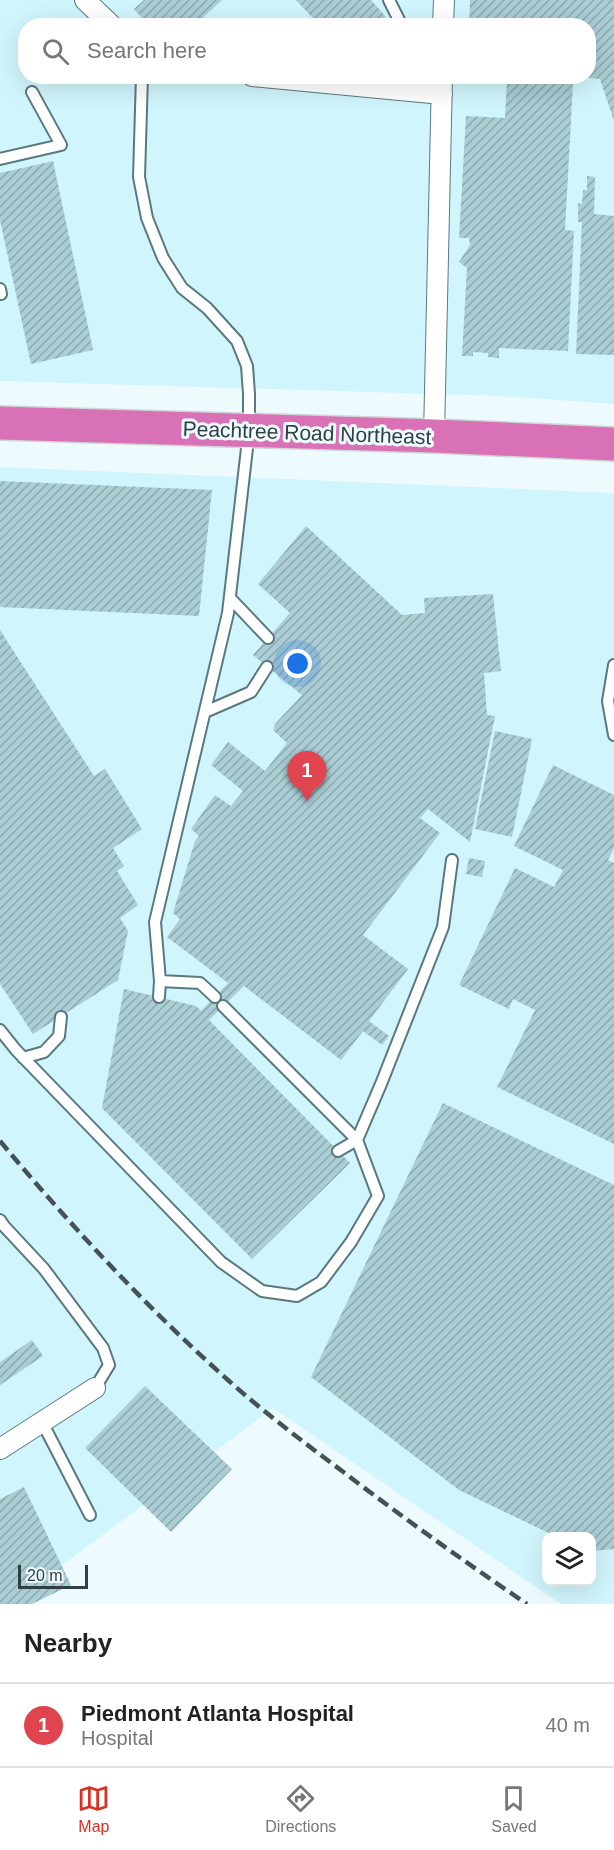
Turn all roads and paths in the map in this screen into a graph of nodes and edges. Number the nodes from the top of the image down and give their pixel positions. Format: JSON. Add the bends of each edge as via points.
{"nodes":[{"id":1,"x":85,"y":0,"type":"edge"},
{"id":2,"x":389,"y":0,"type":"edge"},
{"id":3,"x":444,"y":0,"type":"edge"},
{"id":4,"x":104,"y":18,"type":"edge"},
{"id":5,"x":398,"y":18,"type":"edge"},
{"id":6,"x":443,"y":18,"type":"edge"},
{"id":7,"x":142,"y":84,"type":"edge"},
{"id":8,"x":419,"y":84,"type":"edge"},
{"id":9,"x":442,"y":85,"type":"edge"},
{"id":10,"x":32,"y":93,"type":"dead end"},
{"id":11,"x":0,"y":159,"type":"edge"},
{"id":12,"x":0,"y":423,"type":"edge"},
{"id":13,"x":249,"y":431,"type":"junction"},
{"id":14,"x":434,"y":436,"type":"junction"},
{"id":15,"x":614,"y":444,"type":"edge"},
{"id":16,"x":230,"y":598,"type":"junction"},
{"id":17,"x":268,"y":638,"type":"dead end"},
{"id":18,"x":614,"y":665,"type":"edge"},
{"id":19,"x":267,"y":667,"type":"dead end"},
{"id":20,"x":205,"y":712,"type":"junction"},
{"id":21,"x":614,"y":735,"type":"edge"},
{"id":22,"x":452,"y":860,"type":"dead end"},
{"id":23,"x":160,"y":981,"type":"junction"},
{"id":24,"x":159,"y":997,"type":"dead end"},
{"id":25,"x":214,"y":997,"type":"dead end"},
{"id":26,"x":224,"y":1006,"type":"dead end"},
{"id":27,"x":61,"y":1017,"type":"dead end"},
{"id":28,"x":0,"y":1030,"type":"edge"},
{"id":29,"x":23,"y":1058,"type":"junction"},
{"id":30,"x":357,"y":1140,"type":"junction"},
{"id":31,"x":338,"y":1151,"type":"dead end"},
{"id":32,"x":0,"y":1220,"type":"edge"},
{"id":33,"x":95,"y":1388,"type":"joint"},
{"id":34,"x":42,"y":1422,"type":"junction"},
{"id":35,"x":0,"y":1449,"type":"edge"},
{"id":36,"x":90,"y":1515,"type":"dead end"}],
"edges":[{"from":1,"to":4,"type":"street"},
{"from":2,"to":5,"type":"lane"},
{"from":3,"to":6,"type":"street"},
{"from":7,"to":13,"type":"lane","via":[[139,177],[147,218],[182,288],[237,341],[246,366]]},
{"from":8,"to":9,"type":"street"},
{"from":9,"to":14,"type":"street"},
{"from":10,"to":11,"type":"lane","via":[[61,145]]},
{"from":12,"to":13,"type":"highway","name":"Peachtree Road Northeast"},
{"from":13,"to":14,"type":"highway","name":"Peachtree Road Northeast"},
{"from":13,"to":16,"type":"lane"},
{"from":14,"to":15,"type":"highway","name":"Peachtree Road Northeast"},
{"from":16,"to":17,"type":"lane"},
{"from":16,"to":20,"type":"lane"},
{"from":18,"to":21,"type":"lane","via":[[608,701]]},
{"from":19,"to":20,"type":"lane","via":[[251,692]]},
{"from":20,"to":23,"type":"lane","via":[[155,922]]},
{"from":22,"to":30,"type":"lane","via":[[443,927]]},
{"from":23,"to":24,"type":"lane"},
{"from":23,"to":25,"type":"lane","via":[[200,983]]},
{"from":26,"to":30,"type":"lane"},
{"from":27,"to":29,"type":"lane","via":[[59,1036],[44,1052]]},
{"from":28,"to":29,"type":"lane"},
{"from":29,"to":30,"type":"lane","via":[[221,1262],[262,1291],[297,1296],[321,1282],[351,1242],[378,1196]]},
{"from":30,"to":31,"type":"lane"},
{"from":32,"to":33,"type":"lane","via":[[44,1269],[103,1348],[109,1365]]},
{"from":33,"to":34,"type":"street"},
{"from":34,"to":35,"type":"street"},
{"from":34,"to":36,"type":"lane"}]}
